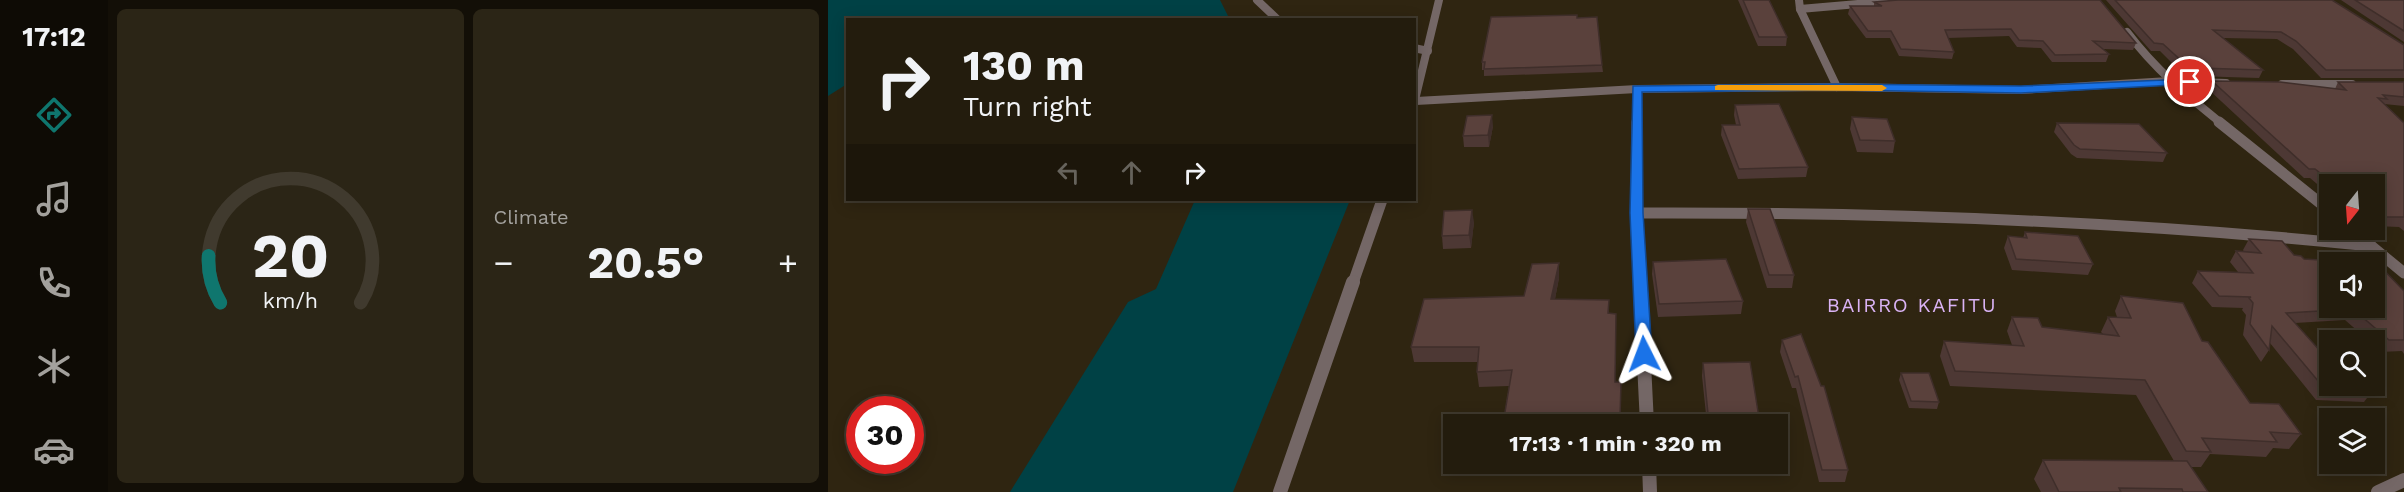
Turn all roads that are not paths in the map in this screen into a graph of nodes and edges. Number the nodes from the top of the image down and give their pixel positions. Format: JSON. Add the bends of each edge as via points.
{"nodes":[{"id":1,"x":1257,"y":0,"type":"edge"},
{"id":2,"x":1439,"y":0,"type":"edge"},
{"id":3,"x":1904,"y":0,"type":"edge"},
{"id":4,"x":1800,"y":5,"type":"edge"},
{"id":5,"x":1276,"y":18,"type":"edge"},
{"id":6,"x":2122,"y":26,"type":"edge"},
{"id":7,"x":1416,"y":48,"type":"edge"},
{"id":8,"x":1428,"y":51,"type":"junction"},
{"id":9,"x":2169,"y":81,"type":"junction"},
{"id":10,"x":2240,"y":83,"type":"edge"},
{"id":11,"x":2276,"y":84,"type":"edge"},
{"id":12,"x":2367,"y":84,"type":"edge"},
{"id":13,"x":1837,"y":87,"type":"junction"},
{"id":14,"x":1637,"y":89,"type":"junction"},
{"id":15,"x":1416,"y":99,"type":"edge"},
{"id":16,"x":1416,"y":103,"type":"edge"},
{"id":17,"x":1382,"y":201,"type":"edge"},
{"id":18,"x":2319,"y":202,"type":"edge"},
{"id":19,"x":1637,"y":213,"type":"junction"},
{"id":20,"x":2364,"y":240,"type":"edge"},
{"id":21,"x":2371,"y":246,"type":"junction"},
{"id":22,"x":2404,"y":273,"type":"edge"},
{"id":23,"x":1647,"y":414,"type":"edge"},
{"id":24,"x":1649,"y":474,"type":"edge"},
{"id":25,"x":2404,"y":480,"type":"edge"},
{"id":26,"x":1280,"y":492,"type":"edge"},
{"id":27,"x":1650,"y":492,"type":"edge"},
{"id":28,"x":2378,"y":492,"type":"edge"}],
"edges":[{"from":1,"to":5,"type":"street"},
{"from":2,"to":8,"type":"street"},
{"from":3,"to":4,"type":"street"},
{"from":4,"to":13,"type":"street"},
{"from":6,"to":9,"type":"street"},
{"from":7,"to":8,"type":"street"},
{"from":8,"to":15,"type":"street"},
{"from":9,"to":10,"type":"street"},
{"from":9,"to":13,"type":"street","via":[[2021,90]]},
{"from":9,"to":18,"type":"street"},
{"from":11,"to":12,"type":"street"},
{"from":13,"to":14,"type":"street"},
{"from":14,"to":16,"type":"street"},
{"from":14,"to":19,"type":"street"},
{"from":17,"to":26,"type":"street"},
{"from":19,"to":21,"type":"street","via":[[1998,219],[2247,232]]},
{"from":19,"to":23,"type":"street"},
{"from":20,"to":21,"type":"street"},
{"from":21,"to":22,"type":"street"},
{"from":24,"to":27,"type":"street"},
{"from":25,"to":28,"type":"street"}]}
